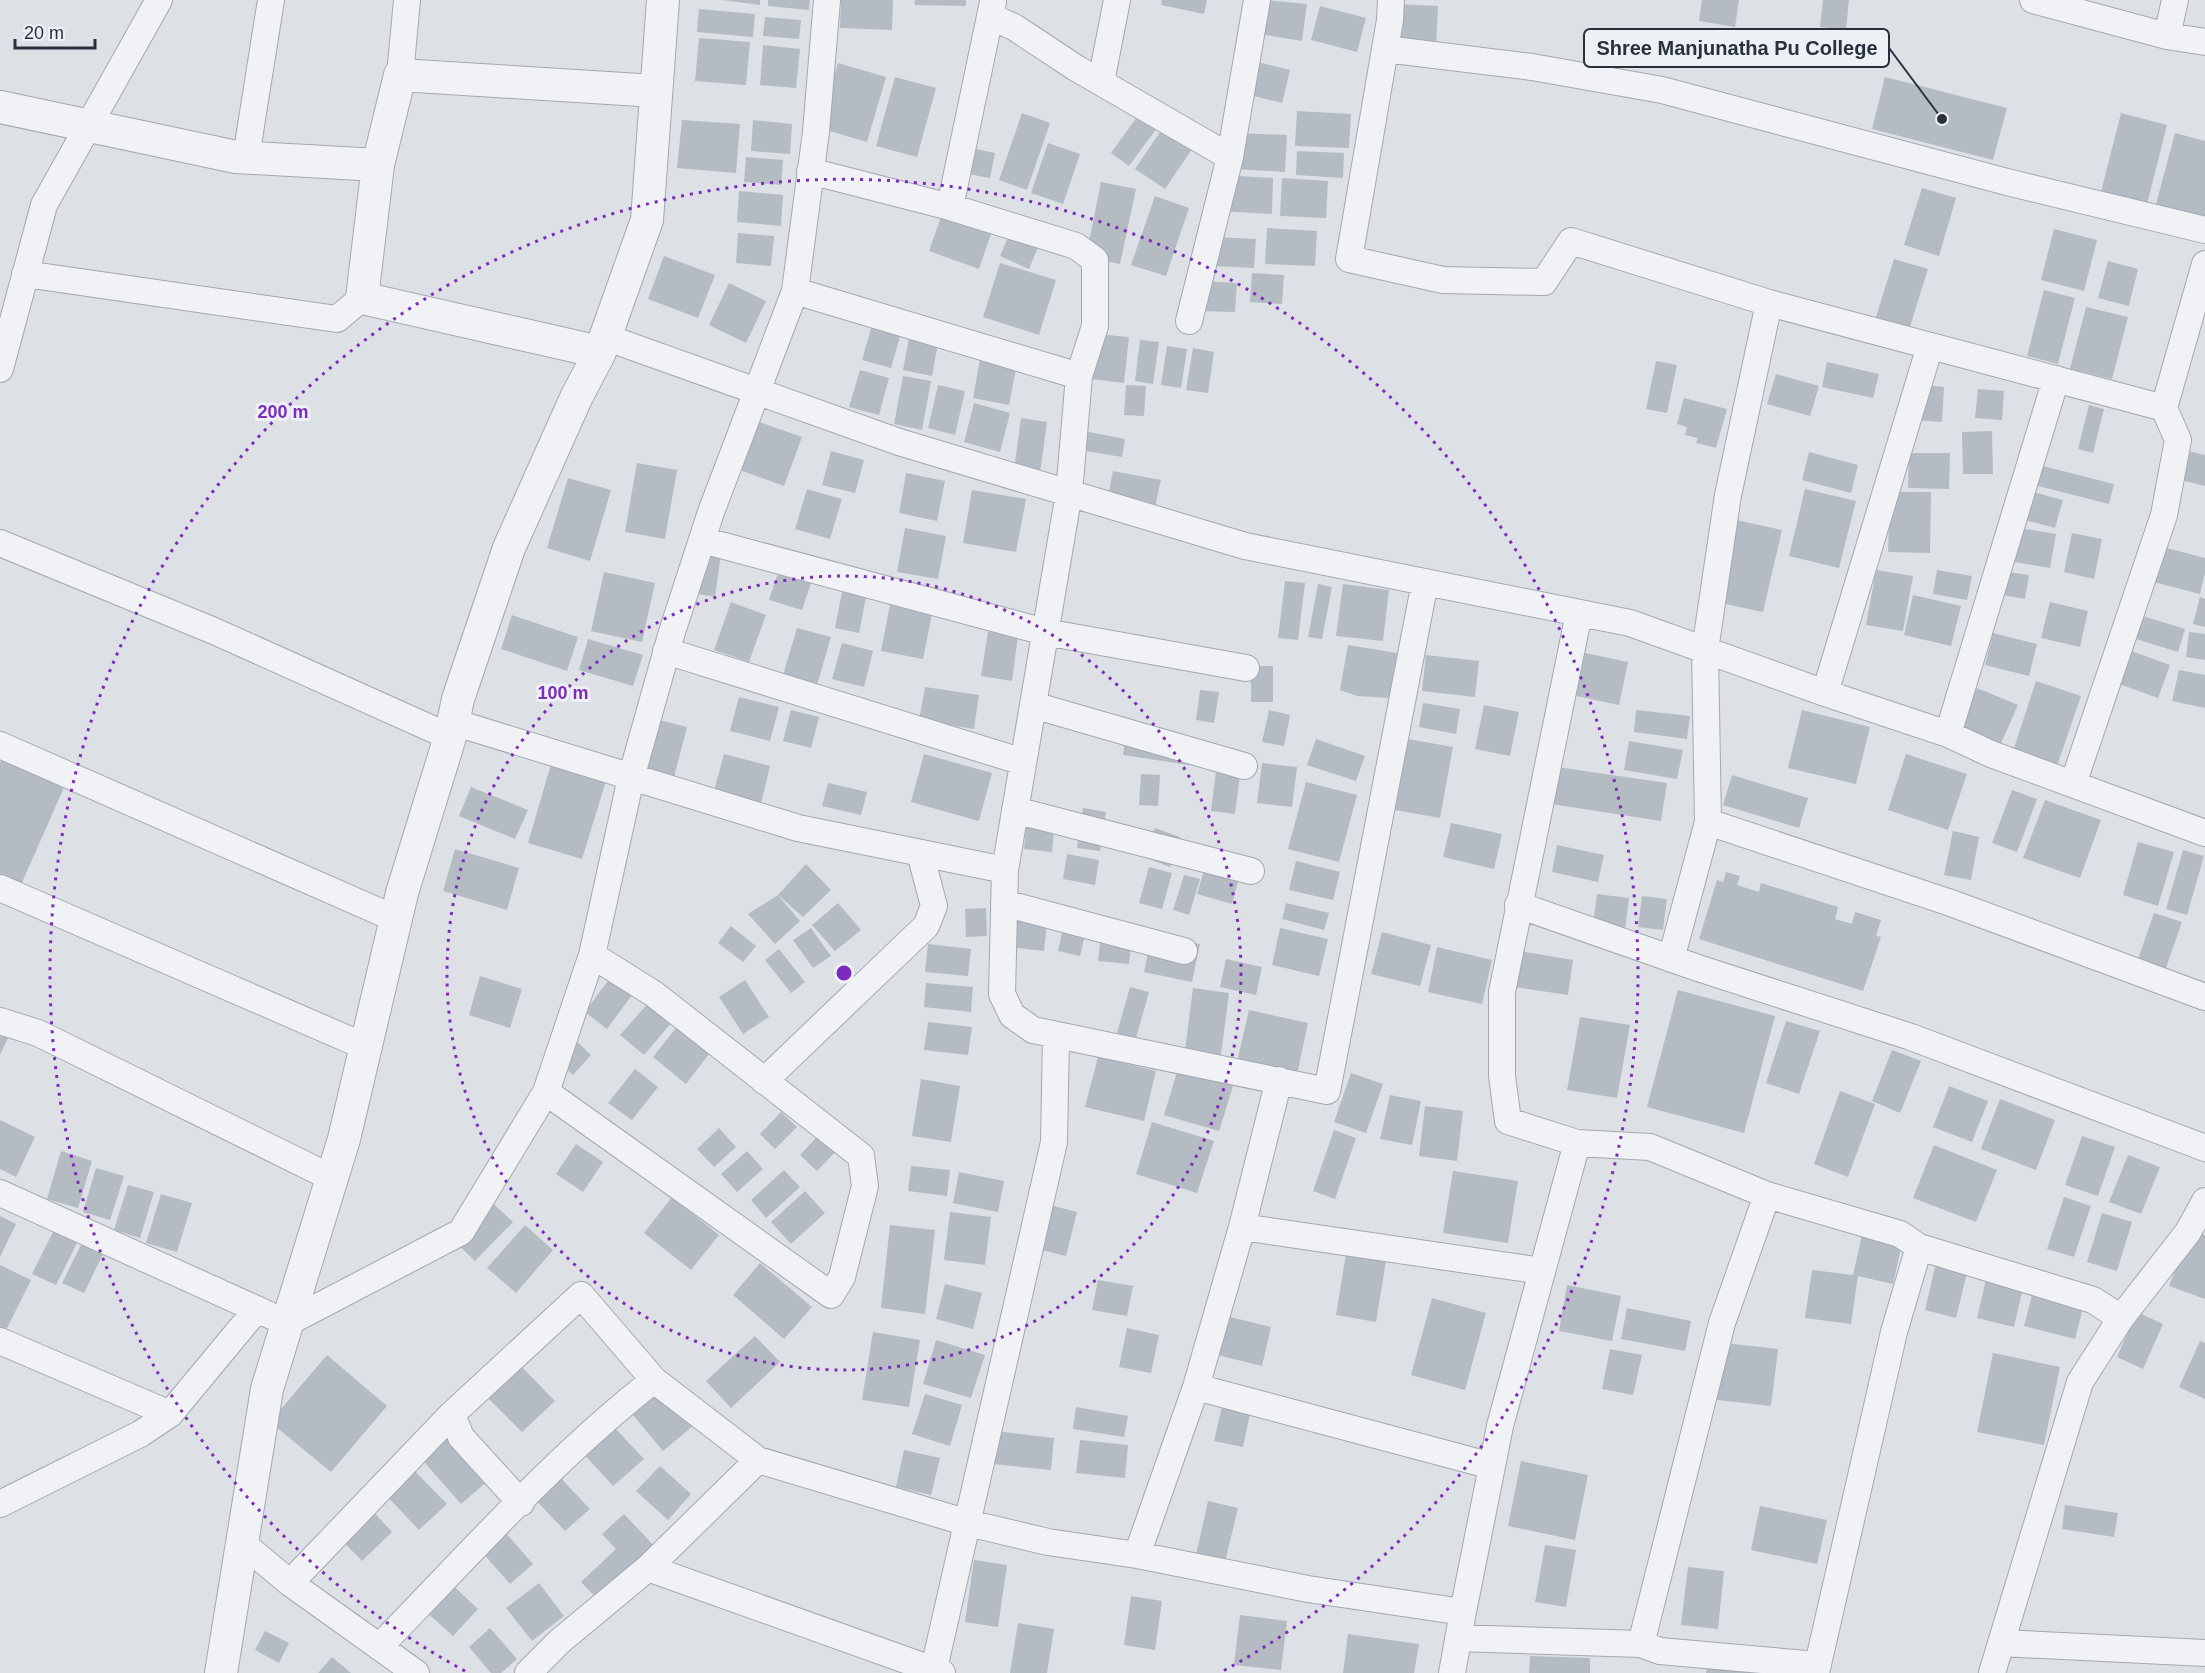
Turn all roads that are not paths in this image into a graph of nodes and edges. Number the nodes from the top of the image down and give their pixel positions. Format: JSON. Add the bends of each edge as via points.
{"nodes":[{"id":1,"x":159,"y":0,"type":"edge"},
{"id":2,"x":271,"y":0,"type":"edge"},
{"id":3,"x":407,"y":0,"type":"edge"},
{"id":4,"x":663,"y":0,"type":"edge"},
{"id":5,"x":827,"y":0,"type":"edge"},
{"id":6,"x":1117,"y":0,"type":"edge"},
{"id":7,"x":1257,"y":0,"type":"edge"},
{"id":8,"x":1391,"y":0,"type":"edge"},
{"id":9,"x":2033,"y":0,"type":"edge"},
{"id":10,"x":2175,"y":0,"type":"edge"},
{"id":11,"x":2062,"y":3,"type":"edge"},
{"id":12,"x":992,"y":9,"type":"edge"},
{"id":13,"x":2167,"y":36,"type":"junction"},
{"id":14,"x":2205,"y":42,"type":"edge"},
{"id":15,"x":1385,"y":48,"type":"junction"},
{"id":16,"x":400,"y":75,"type":"junction"},
{"id":17,"x":1101,"y":82,"type":"junction"},
{"id":18,"x":656,"y":91,"type":"junction"},
{"id":19,"x":0,"y":107,"type":"edge"},
{"id":20,"x":89,"y":127,"type":"junction"},
{"id":21,"x":246,"y":157,"type":"junction"},
{"id":22,"x":1230,"y":157,"type":"junction"},
{"id":23,"x":378,"y":165,"type":"junction"},
{"id":24,"x":810,"y":171,"type":"junction"},
{"id":25,"x":950,"y":207,"type":"junction"},
{"id":26,"x":2205,"y":230,"type":"edge"},
{"id":27,"x":2205,"y":264,"type":"edge"},
{"id":28,"x":25,"y":274,"type":"junction"},
{"id":29,"x":795,"y":291,"type":"junction"},
{"id":30,"x":362,"y":298,"type":"junction"},
{"id":31,"x":1770,"y":303,"type":"junction"},
{"id":32,"x":1189,"y":321,"type":"dead end"},
{"id":33,"x":603,"y":344,"type":"junction"},
{"id":34,"x":1930,"y":346,"type":"junction"},
{"id":35,"x":0,"y":369,"type":"edge"},
{"id":36,"x":1079,"y":376,"type":"junction"},
{"id":37,"x":2056,"y":379,"type":"junction"},
{"id":38,"x":758,"y":392,"type":"junction"},
{"id":39,"x":2164,"y":408,"type":"junction"},
{"id":40,"x":1069,"y":493,"type":"junction"},
{"id":41,"x":702,"y":540,"type":"junction"},
{"id":42,"x":0,"y":543,"type":"edge"},
{"id":43,"x":1425,"y":582,"type":"junction"},
{"id":44,"x":1579,"y":613,"type":"junction"},
{"id":45,"x":1045,"y":632,"type":"junction"},
{"id":46,"x":1705,"y":650,"type":"junction"},
{"id":47,"x":666,"y":651,"type":"junction"},
{"id":48,"x":1246,"y":668,"type":"dead end"},
{"id":49,"x":1825,"y":693,"type":"junction"},
{"id":50,"x":1033,"y":705,"type":"junction"},
{"id":51,"x":452,"y":729,"type":"junction"},
{"id":52,"x":1947,"y":734,"type":"junction"},
{"id":53,"x":0,"y":745,"type":"edge"},
{"id":54,"x":1023,"y":762,"type":"junction"},
{"id":55,"x":1244,"y":766,"type":"dead end"},
{"id":56,"x":631,"y":778,"type":"junction"},
{"id":57,"x":2073,"y":784,"type":"junction"},
{"id":58,"x":1015,"y":810,"type":"junction"},
{"id":59,"x":1708,"y":822,"type":"junction"},
{"id":60,"x":2205,"y":833,"type":"edge"},
{"id":61,"x":920,"y":853,"type":"junction"},
{"id":62,"x":1005,"y":870,"type":"junction"},
{"id":63,"x":1251,"y":871,"type":"dead end"},
{"id":64,"x":0,"y":888,"type":"edge"},
{"id":65,"x":1004,"y":903,"type":"junction"},
{"id":66,"x":1518,"y":905,"type":"junction"},
{"id":67,"x":396,"y":919,"type":"junction"},
{"id":68,"x":1185,"y":951,"type":"dead end"},
{"id":69,"x":592,"y":955,"type":"junction"},
{"id":70,"x":1671,"y":959,"type":"junction"},
{"id":71,"x":2205,"y":998,"type":"edge"},
{"id":72,"x":0,"y":1021,"type":"edge"},
{"id":73,"x":1056,"y":1035,"type":"junction"},
{"id":74,"x":366,"y":1047,"type":"junction"},
{"id":75,"x":1279,"y":1080,"type":"junction"},
{"id":76,"x":764,"y":1081,"type":"junction"},
{"id":77,"x":546,"y":1092,"type":"junction"},
{"id":78,"x":1577,"y":1143,"type":"junction"},
{"id":79,"x":2205,"y":1148,"type":"edge"},
{"id":80,"x":332,"y":1178,"type":"junction"},
{"id":81,"x":0,"y":1193,"type":"edge"},
{"id":82,"x":1767,"y":1195,"type":"junction"},
{"id":83,"x":2205,"y":1201,"type":"edge"},
{"id":84,"x":1242,"y":1227,"type":"junction"},
{"id":85,"x":2196,"y":1236,"type":"edge"},
{"id":86,"x":1919,"y":1247,"type":"junction"},
{"id":87,"x":1542,"y":1271,"type":"junction"},
{"id":88,"x":257,"y":1309,"type":"junction"},
{"id":89,"x":2121,"y":1318,"type":"junction"},
{"id":90,"x":287,"y":1323,"type":"junction"},
{"id":91,"x":0,"y":1341,"type":"edge"},
{"id":92,"x":654,"y":1380,"type":"junction"},
{"id":93,"x":1196,"y":1387,"type":"junction"},
{"id":94,"x":170,"y":1414,"type":"junction"},
{"id":95,"x":452,"y":1414,"type":"junction"},
{"id":96,"x":758,"y":1460,"type":"junction"},
{"id":97,"x":1492,"y":1466,"type":"junction"},
{"id":98,"x":521,"y":1503,"type":"junction"},
{"id":99,"x":0,"y":1504,"type":"edge"},
{"id":100,"x":968,"y":1523,"type":"junction"},
{"id":101,"x":242,"y":1543,"type":"junction"},
{"id":102,"x":1137,"y":1555,"type":"junction"},
{"id":103,"x":648,"y":1568,"type":"junction"},
{"id":104,"x":290,"y":1583,"type":"junction"},
{"id":105,"x":1463,"y":1612,"type":"junction"},
{"id":106,"x":1458,"y":1638,"type":"junction"},
{"id":107,"x":2001,"y":1643,"type":"junction"},
{"id":108,"x":1641,"y":1644,"type":"junction"},
{"id":109,"x":379,"y":1647,"type":"junction"},
{"id":110,"x":2205,"y":1653,"type":"edge"},
{"id":111,"x":1817,"y":1669,"type":"edge"},
{"id":112,"x":936,"y":1672,"type":"edge"},
{"id":113,"x":221,"y":1673,"type":"edge"},
{"id":114,"x":416,"y":1673,"type":"edge"},
{"id":115,"x":528,"y":1673,"type":"edge"},
{"id":116,"x":1452,"y":1673,"type":"edge"},
{"id":117,"x":1992,"y":1673,"type":"edge"}],
"edges":[{"from":1,"to":20,"type":"street"},
{"from":2,"to":21,"type":"street"},
{"from":3,"to":16,"type":"street"},
{"from":4,"to":18,"type":"street"},
{"from":5,"to":24,"type":"street"},
{"from":6,"to":17,"type":"street"},
{"from":7,"to":22,"type":"street"},
{"from":8,"to":15,"type":"street"},
{"from":9,"to":11,"type":"street"},
{"from":10,"to":13,"type":"street"},
{"from":11,"to":13,"type":"street"},
{"from":12,"to":17,"type":"street"},
{"from":12,"to":25,"type":"street"},
{"from":13,"to":14,"type":"street"},
{"from":15,"to":26,"type":"street","via":[[1532,66],[1662,90]]},
{"from":15,"to":31,"type":"street","via":[[1349,259],[1443,280],[1544,282],[1571,241]]},
{"from":16,"to":18,"type":"street"},
{"from":16,"to":23,"type":"street"},
{"from":17,"to":22,"type":"street"},
{"from":18,"to":33,"type":"street","via":[[646,220]]},
{"from":19,"to":20,"type":"street"},
{"from":20,"to":21,"type":"street"},
{"from":20,"to":28,"type":"street","via":[[44,205]]},
{"from":21,"to":23,"type":"street"},
{"from":22,"to":32,"type":"street"},
{"from":23,"to":30,"type":"street"},
{"from":24,"to":25,"type":"street"},
{"from":24,"to":29,"type":"street"},
{"from":25,"to":36,"type":"street","via":[[1076,246],[1095,260],[1095,326]]},
{"from":27,"to":39,"type":"street"},
{"from":28,"to":30,"type":"street","via":[[337,319]]},
{"from":28,"to":35,"type":"street"},
{"from":29,"to":36,"type":"street"},
{"from":29,"to":38,"type":"street"},
{"from":30,"to":33,"type":"street"},
{"from":31,"to":34,"type":"street"},
{"from":31,"to":46,"type":"street","via":[[1728,495]]},
{"from":33,"to":38,"type":"street"},
{"from":33,"to":51,"type":"street","via":[[509,548],[458,699]]},
{"from":34,"to":37,"type":"street"},
{"from":34,"to":49,"type":"street"},
{"from":36,"to":40,"type":"street"},
{"from":37,"to":39,"type":"street"},
{"from":37,"to":52,"type":"street"},
{"from":38,"to":40,"type":"street","via":[[899,442]]},
{"from":38,"to":41,"type":"street"},
{"from":39,"to":57,"type":"street","via":[[2178,440],[2164,515]]},
{"from":40,"to":43,"type":"street","via":[[1245,546]]},
{"from":40,"to":45,"type":"street"},
{"from":41,"to":45,"type":"street"},
{"from":41,"to":47,"type":"street"},
{"from":42,"to":51,"type":"street"},
{"from":43,"to":44,"type":"street"},
{"from":43,"to":75,"type":"street","via":[[1327,1090]]},
{"from":44,"to":46,"type":"street","via":[[1630,623]]},
{"from":44,"to":66,"type":"street"},
{"from":45,"to":48,"type":"street"},
{"from":45,"to":50,"type":"street"},
{"from":46,"to":49,"type":"street"},
{"from":46,"to":59,"type":"street"},
{"from":47,"to":54,"type":"street"},
{"from":47,"to":56,"type":"street"},
{"from":49,"to":52,"type":"street"},
{"from":50,"to":54,"type":"street"},
{"from":50,"to":55,"type":"street"},
{"from":51,"to":56,"type":"street"},
{"from":51,"to":67,"type":"street"},
{"from":52,"to":57,"type":"street"},
{"from":53,"to":67,"type":"street"},
{"from":54,"to":58,"type":"street"},
{"from":56,"to":61,"type":"street","via":[[798,828]]},
{"from":56,"to":69,"type":"street"},
{"from":57,"to":60,"type":"street"},
{"from":58,"to":62,"type":"street"},
{"from":58,"to":63,"type":"street"},
{"from":59,"to":70,"type":"street"},
{"from":59,"to":71,"type":"street","via":[[1951,903]]},
{"from":61,"to":62,"type":"street"},
{"from":61,"to":76,"type":"street","via":[[934,906],[926,926]]},
{"from":62,"to":65,"type":"street"},
{"from":64,"to":74,"type":"street"},
{"from":65,"to":68,"type":"street"},
{"from":65,"to":73,"type":"street","via":[[1002,993],[1012,1015],[1033,1030]]},
{"from":66,"to":70,"type":"street"},
{"from":66,"to":78,"type":"street","via":[[1502,992],[1502,1076],[1508,1121]]},
{"from":67,"to":74,"type":"street"},
{"from":69,"to":76,"type":"street","via":[[654,994]]},
{"from":69,"to":77,"type":"street"},
{"from":70,"to":79,"type":"street","via":[[1911,1037]]},
{"from":72,"to":80,"type":"street","via":[[38,1034]]},
{"from":73,"to":75,"type":"street"},
{"from":73,"to":100,"type":"street","via":[[1054,1142]]},
{"from":74,"to":80,"type":"street"},
{"from":75,"to":84,"type":"street"},
{"from":76,"to":77,"type":"street","via":[[861,1156],[865,1186],[842,1277],[831,1295]]},
{"from":77,"to":90,"type":"street","via":[[461,1232]]},
{"from":78,"to":82,"type":"street","via":[[1650,1147]]},
{"from":78,"to":87,"type":"street"},
{"from":80,"to":90,"type":"street"},
{"from":81,"to":88,"type":"street"},
{"from":82,"to":86,"type":"street","via":[[1900,1234]]},
{"from":82,"to":108,"type":"street","via":[[1722,1323]]},
{"from":83,"to":85,"type":"street"},
{"from":84,"to":87,"type":"street"},
{"from":84,"to":93,"type":"street"},
{"from":85,"to":89,"type":"street"},
{"from":86,"to":89,"type":"street","via":[[2093,1300]]},
{"from":86,"to":111,"type":"street","via":[[1894,1332]]},
{"from":87,"to":97,"type":"street"},
{"from":88,"to":90,"type":"street"},
{"from":88,"to":94,"type":"street"},
{"from":89,"to":107,"type":"street","via":[[2080,1382]]},
{"from":90,"to":101,"type":"street","via":[[267,1389]]},
{"from":91,"to":94,"type":"street"},
{"from":92,"to":95,"type":"street","via":[[581,1295]]},
{"from":92,"to":96,"type":"street"},
{"from":92,"to":98,"type":"street","via":[[622,1405]]},
{"from":93,"to":97,"type":"street"},
{"from":93,"to":102,"type":"street"},
{"from":94,"to":99,"type":"street","via":[[140,1434]]},
{"from":95,"to":98,"type":"street","via":[[461,1437]]},
{"from":95,"to":104,"type":"street"},
{"from":96,"to":100,"type":"street"},
{"from":96,"to":103,"type":"street"},
{"from":97,"to":105,"type":"street"},
{"from":98,"to":109,"type":"street"},
{"from":100,"to":102,"type":"street","via":[[1048,1542]]},
{"from":100,"to":112,"type":"street"},
{"from":101,"to":104,"type":"street"},
{"from":101,"to":113,"type":"street"},
{"from":102,"to":105,"type":"street","via":[[1308,1589]]},
{"from":103,"to":112,"type":"street"},
{"from":103,"to":115,"type":"street","via":[[560,1641]]},
{"from":104,"to":109,"type":"street"},
{"from":105,"to":106,"type":"street"},
{"from":106,"to":108,"type":"street"},
{"from":106,"to":116,"type":"street"},
{"from":107,"to":110,"type":"street"},
{"from":107,"to":117,"type":"street"},
{"from":108,"to":111,"type":"street","via":[[1659,1651]]},
{"from":109,"to":114,"type":"street"}]}
